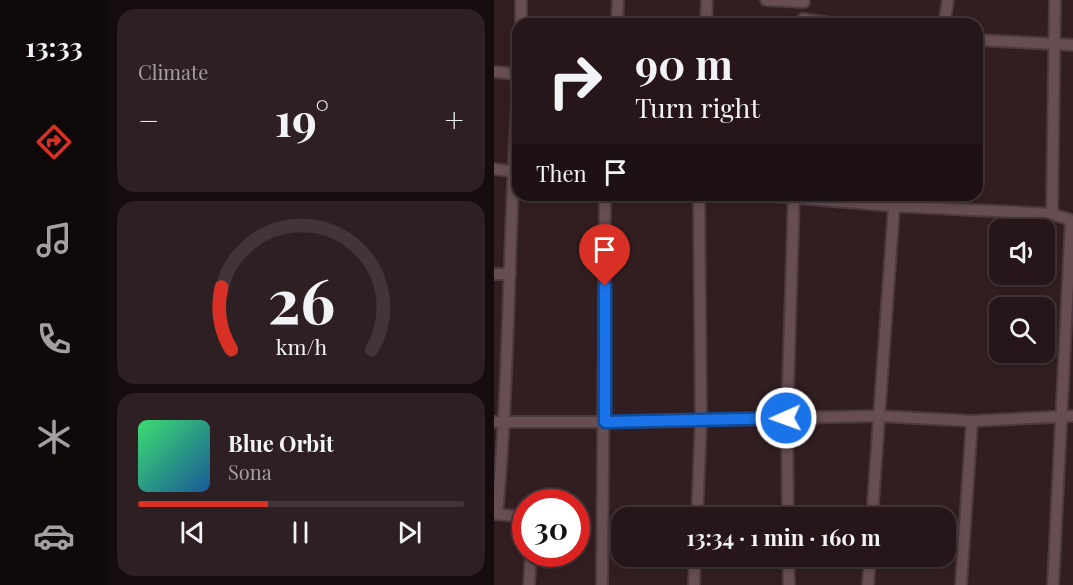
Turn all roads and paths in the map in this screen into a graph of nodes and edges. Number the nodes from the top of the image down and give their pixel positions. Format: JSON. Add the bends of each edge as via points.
{"nodes":[{"id":1,"x":521,"y":0,"type":"edge"},
{"id":2,"x":618,"y":0,"type":"edge"},
{"id":3,"x":707,"y":0,"type":"edge"},
{"id":4,"x":766,"y":0,"type":"edge"},
{"id":5,"x":948,"y":0,"type":"edge"},
{"id":6,"x":1055,"y":0,"type":"edge"},
{"id":7,"x":804,"y":1,"type":"edge"},
{"id":8,"x":521,"y":18,"type":"edge"},
{"id":9,"x":617,"y":18,"type":"edge"},
{"id":10,"x":706,"y":18,"type":"edge"},
{"id":11,"x":803,"y":18,"type":"edge"},
{"id":12,"x":945,"y":18,"type":"edge"},
{"id":13,"x":983,"y":40,"type":"edge"},
{"id":14,"x":1053,"y":43,"type":"junction"},
{"id":15,"x":1073,"y":45,"type":"edge"},
{"id":16,"x":494,"y":72,"type":"edge"},
{"id":17,"x":512,"y":74,"type":"edge"},
{"id":18,"x":494,"y":169,"type":"edge"},
{"id":19,"x":512,"y":172,"type":"edge"},
{"id":20,"x":514,"y":201,"type":"edge"},
{"id":21,"x":605,"y":201,"type":"edge"},
{"id":22,"x":700,"y":201,"type":"edge"},
{"id":23,"x":794,"y":201,"type":"edge"},
{"id":24,"x":844,"y":201,"type":"edge"},
{"id":25,"x":924,"y":201,"type":"edge"},
{"id":26,"x":894,"y":206,"type":"junction"},
{"id":27,"x":924,"y":207,"type":"junction"},
{"id":28,"x":1052,"y":214,"type":"junction"},
{"id":29,"x":1072,"y":220,"type":"edge"},
{"id":30,"x":494,"y":274,"type":"edge"},
{"id":31,"x":510,"y":274,"type":"junction"},
{"id":32,"x":878,"y":416,"type":"junction"},
{"id":33,"x":1068,"y":417,"type":"edge"},
{"id":34,"x":786,"y":418,"type":"junction"},
{"id":35,"x":701,"y":420,"type":"junction"},
{"id":36,"x":972,"y":421,"type":"junction"},
{"id":37,"x":500,"y":422,"type":"edge"},
{"id":38,"x":605,"y":422,"type":"junction"},
{"id":39,"x":697,"y":507,"type":"edge"},
{"id":40,"x":788,"y":507,"type":"edge"},
{"id":41,"x":873,"y":507,"type":"edge"},
{"id":42,"x":495,"y":514,"type":"edge"},
{"id":43,"x":512,"y":516,"type":"edge"},
{"id":44,"x":530,"y":567,"type":"edge"},
{"id":45,"x":695,"y":567,"type":"edge"},
{"id":46,"x":788,"y":567,"type":"edge"},
{"id":47,"x":869,"y":567,"type":"edge"},
{"id":48,"x":528,"y":585,"type":"edge"},
{"id":49,"x":602,"y":585,"type":"edge"},
{"id":50,"x":694,"y":585,"type":"edge"},
{"id":51,"x":789,"y":585,"type":"edge"},
{"id":52,"x":868,"y":585,"type":"edge"},
{"id":53,"x":961,"y":585,"type":"edge"},
{"id":54,"x":1054,"y":585,"type":"edge"}],
"edges":[{"from":1,"to":8,"type":"street"},
{"from":2,"to":9,"type":"street"},
{"from":3,"to":10,"type":"street"},
{"from":4,"to":7,"type":"street"},
{"from":5,"to":12,"type":"street"},
{"from":6,"to":14,"type":"street"},
{"from":7,"to":11,"type":"street"},
{"from":13,"to":14,"type":"street"},
{"from":14,"to":15,"type":"street"},
{"from":14,"to":28,"type":"street"},
{"from":16,"to":17,"type":"street"},
{"from":18,"to":19,"type":"street"},
{"from":20,"to":31,"type":"street"},
{"from":21,"to":38,"type":"street"},
{"from":22,"to":35,"type":"street"},
{"from":23,"to":34,"type":"street"},
{"from":24,"to":26,"type":"street"},
{"from":25,"to":27,"type":"street"},
{"from":26,"to":27,"type":"street"},
{"from":26,"to":32,"type":"street"},
{"from":27,"to":28,"type":"street"},
{"from":28,"to":29,"type":"street"},
{"from":29,"to":33,"type":"street"},
{"from":30,"to":31,"type":"street"},
{"from":31,"to":37,"type":"street"},
{"from":32,"to":34,"type":"street"},
{"from":32,"to":36,"type":"street"},
{"from":32,"to":41,"type":"street"},
{"from":33,"to":36,"type":"street"},
{"from":33,"to":54,"type":"street"},
{"from":34,"to":35,"type":"street"},
{"from":34,"to":40,"type":"street"},
{"from":35,"to":38,"type":"street"},
{"from":35,"to":39,"type":"street"},
{"from":36,"to":53,"type":"street"},
{"from":37,"to":38,"type":"street"},
{"from":37,"to":42,"type":"street"},
{"from":38,"to":49,"type":"street"},
{"from":42,"to":43,"type":"street"},
{"from":44,"to":48,"type":"street"},
{"from":45,"to":50,"type":"street"},
{"from":46,"to":51,"type":"street"},
{"from":47,"to":52,"type":"street"}]}
